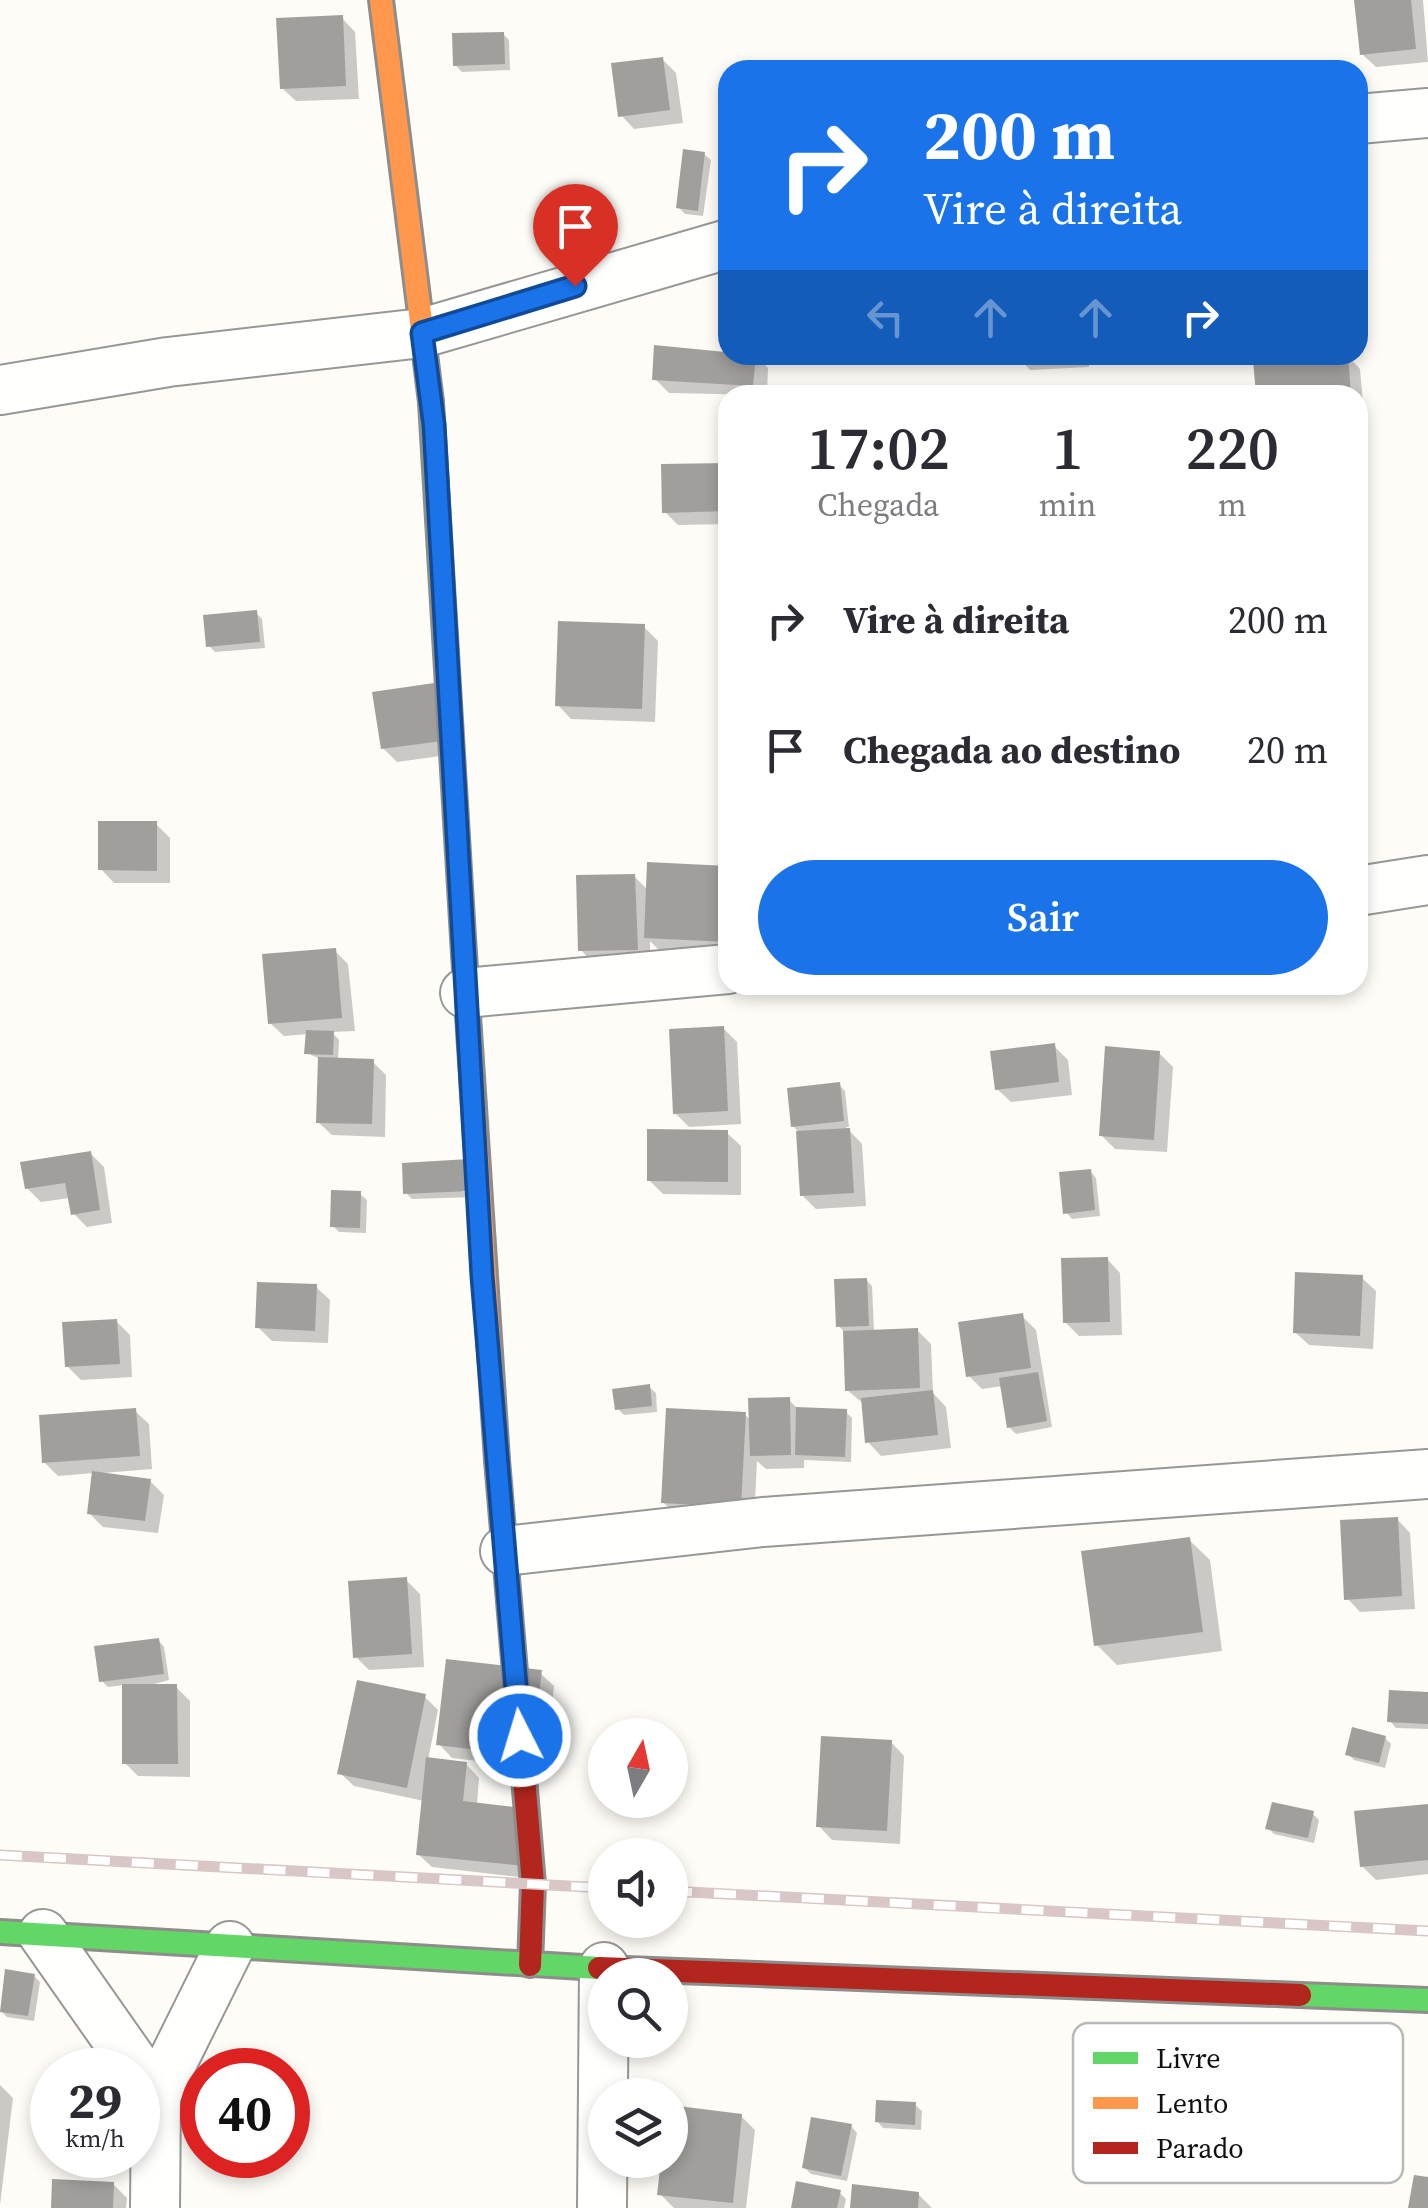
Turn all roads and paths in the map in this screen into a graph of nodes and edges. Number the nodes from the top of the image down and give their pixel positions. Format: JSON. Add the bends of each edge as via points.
{"nodes":[{"id":1,"x":381,"y":0,"type":"edge"},
{"id":2,"x":1428,"y":113,"type":"edge"},
{"id":3,"x":1368,"y":118,"type":"edge"},
{"id":4,"x":718,"y":247,"type":"edge"},
{"id":5,"x":422,"y":333,"type":"junction"},
{"id":6,"x":0,"y":390,"type":"edge"},
{"id":7,"x":1428,"y":880,"type":"edge"},
{"id":8,"x":1368,"y":889,"type":"edge"},
{"id":9,"x":718,"y":970,"type":"edge"},
{"id":10,"x":465,"y":992,"type":"junction"},
{"id":11,"x":1428,"y":1474,"type":"edge"},
{"id":12,"x":505,"y":1552,"type":"junction"},
{"id":13,"x":22,"y":1933,"type":"edge"},
{"id":14,"x":230,"y":1946,"type":"junction"},
{"id":15,"x":530,"y":1965,"type":"junction"},
{"id":16,"x":588,"y":1967,"type":"edge"},
{"id":17,"x":688,"y":1970,"type":"edge"},
{"id":18,"x":1428,"y":2000,"type":"edge"},
{"id":19,"x":117,"y":2048,"type":"edge"},
{"id":20,"x":603,"y":2058,"type":"edge"},
{"id":21,"x":160,"y":2087,"type":"edge"},
{"id":22,"x":155,"y":2178,"type":"edge"},
{"id":23,"x":155,"y":2208,"type":"edge"},
{"id":24,"x":602,"y":2208,"type":"edge"}],
"edges":[{"from":1,"to":5,"type":"street"},
{"from":2,"to":3,"type":"street"},
{"from":4,"to":5,"type":"street"},
{"from":5,"to":6,"type":"street","via":[[168,362]]},
{"from":5,"to":10,"type":"street","via":[[434,425]]},
{"from":7,"to":8,"type":"street"},
{"from":9,"to":10,"type":"street"},
{"from":10,"to":12,"type":"street"},
{"from":11,"to":12,"type":"street","via":[[763,1522]]},
{"from":12,"to":15,"type":"street","via":[[533,1884]]},
{"from":13,"to":14,"type":"street"},
{"from":13,"to":19,"type":"street"},
{"from":14,"to":15,"type":"street"},
{"from":14,"to":21,"type":"street"},
{"from":15,"to":16,"type":"street"},
{"from":17,"to":18,"type":"street"},
{"from":20,"to":24,"type":"street"},
{"from":22,"to":23,"type":"street"}]}
